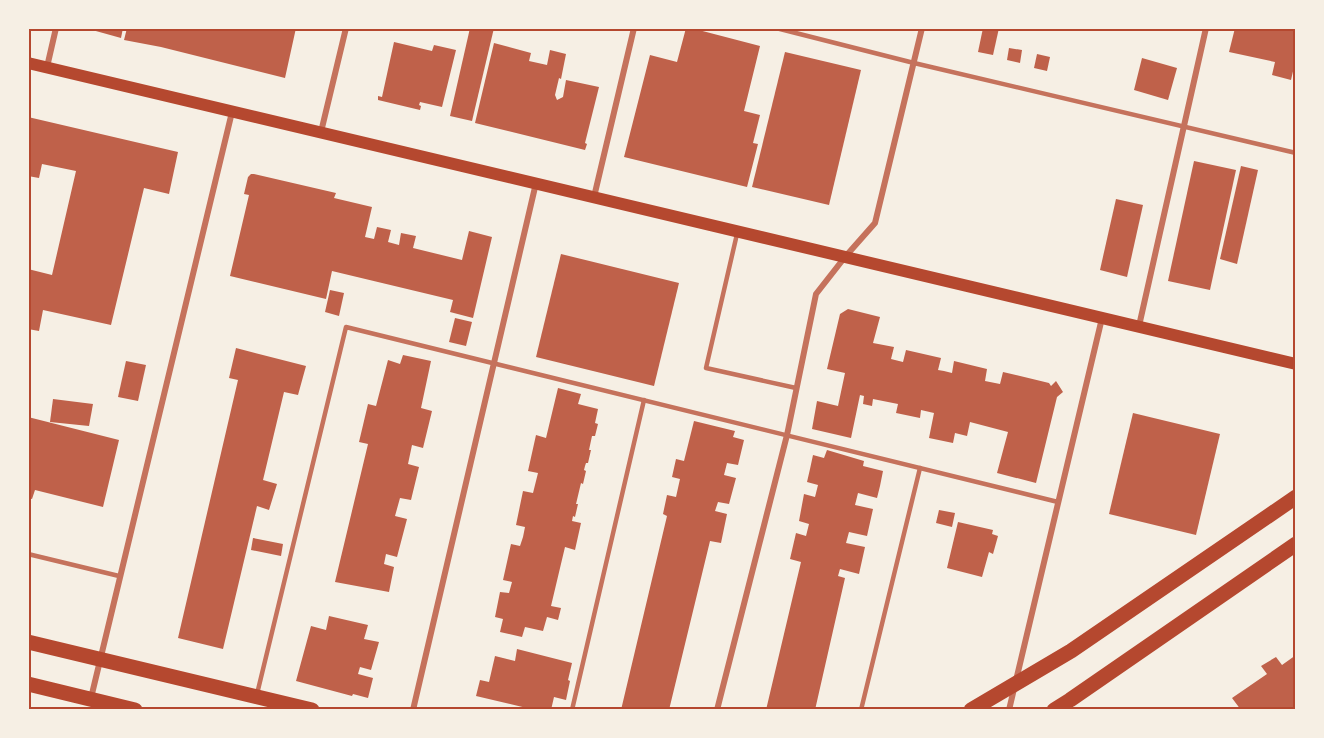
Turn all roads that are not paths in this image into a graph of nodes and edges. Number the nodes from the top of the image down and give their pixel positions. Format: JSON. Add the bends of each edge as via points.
{"nodes":[{"id":1,"x":56,"y":28,"type":"edge"},
{"id":2,"x":346,"y":28,"type":"edge"},
{"id":3,"x":634,"y":28,"type":"edge"},
{"id":4,"x":776,"y":28,"type":"edge"},
{"id":5,"x":922,"y":28,"type":"edge"},
{"id":6,"x":1206,"y":28,"type":"edge"},
{"id":7,"x":28,"y":63,"type":"edge"},
{"id":8,"x":914,"y":63,"type":"junction"},
{"id":9,"x":46,"y":68,"type":"junction"},
{"id":10,"x":232,"y":112,"type":"junction"},
{"id":11,"x":1184,"y":127,"type":"junction"},
{"id":12,"x":321,"y":133,"type":"junction"},
{"id":13,"x":1296,"y":153,"type":"edge"},
{"id":14,"x":536,"y":183,"type":"junction"},
{"id":15,"x":594,"y":198,"type":"junction"},
{"id":16,"x":737,"y":231,"type":"junction"},
{"id":17,"x":845,"y":257,"type":"junction"},
{"id":18,"x":1102,"y":318,"type":"junction"},
{"id":19,"x":1139,"y":327,"type":"junction"},
{"id":20,"x":494,"y":364,"type":"junction"},
{"id":21,"x":1296,"y":364,"type":"edge"},
{"id":22,"x":796,"y":388,"type":"junction"},
{"id":23,"x":644,"y":400,"type":"junction"},
{"id":24,"x":786,"y":435,"type":"junction"},
{"id":25,"x":920,"y":468,"type":"junction"},
{"id":26,"x":1296,"y":497,"type":"edge"},
{"id":27,"x":1058,"y":502,"type":"junction"},
{"id":28,"x":1296,"y":544,"type":"edge"},
{"id":29,"x":28,"y":554,"type":"edge"},
{"id":30,"x":119,"y":576,"type":"junction"},
{"id":31,"x":28,"y":642,"type":"edge"},
{"id":32,"x":99,"y":659,"type":"junction"},
{"id":33,"x":28,"y":684,"type":"edge"},
{"id":34,"x":1015,"y":685,"type":"junction"},
{"id":35,"x":257,"y":696,"type":"junction"},
{"id":36,"x":89,"y":704,"type":"edge"},
{"id":37,"x":135,"y":710,"type":"edge"},
{"id":38,"x":312,"y":710,"type":"edge"},
{"id":39,"x":413,"y":710,"type":"edge"},
{"id":40,"x":572,"y":710,"type":"edge"},
{"id":41,"x":717,"y":710,"type":"edge"},
{"id":42,"x":861,"y":710,"type":"edge"},
{"id":43,"x":971,"y":710,"type":"edge"},
{"id":44,"x":1009,"y":710,"type":"edge"},
{"id":45,"x":1054,"y":710,"type":"edge"}],
"edges":[{"from":1,"to":9,"type":"street"},
{"from":2,"to":12,"type":"street"},
{"from":3,"to":15,"type":"street"},
{"from":4,"to":8,"type":"lane"},
{"from":5,"to":8,"type":"street"},
{"from":6,"to":11,"type":"street"},
{"from":7,"to":9,"type":"main road"},
{"from":8,"to":11,"type":"lane"},
{"from":8,"to":17,"type":"street","via":[[875,223]]},
{"from":9,"to":10,"type":"main road"},
{"from":10,"to":12,"type":"main road"},
{"from":10,"to":30,"type":"street"},
{"from":11,"to":13,"type":"lane"},
{"from":11,"to":19,"type":"street"},
{"from":12,"to":14,"type":"main road"},
{"from":14,"to":15,"type":"main road"},
{"from":14,"to":20,"type":"street"},
{"from":15,"to":16,"type":"main road"},
{"from":16,"to":17,"type":"main road"},
{"from":16,"to":22,"type":"lane","via":[[706,368]]},
{"from":17,"to":18,"type":"main road"},
{"from":17,"to":22,"type":"street","via":[[816,294]]},
{"from":18,"to":19,"type":"main road"},
{"from":18,"to":27,"type":"street"},
{"from":19,"to":21,"type":"main road"},
{"from":20,"to":23,"type":"lane"},
{"from":20,"to":35,"type":"lane","via":[[346,327]]},
{"from":20,"to":39,"type":"street"},
{"from":22,"to":24,"type":"street"},
{"from":23,"to":24,"type":"lane"},
{"from":23,"to":40,"type":"lane"},
{"from":24,"to":25,"type":"lane"},
{"from":24,"to":41,"type":"street"},
{"from":25,"to":27,"type":"lane"},
{"from":25,"to":42,"type":"lane"},
{"from":26,"to":34,"type":"main road"},
{"from":27,"to":34,"type":"street"},
{"from":28,"to":45,"type":"main road"},
{"from":29,"to":30,"type":"lane"},
{"from":30,"to":32,"type":"street"},
{"from":31,"to":32,"type":"main road"},
{"from":32,"to":35,"type":"main road"},
{"from":32,"to":36,"type":"street"},
{"from":33,"to":36,"type":"main road"},
{"from":34,"to":43,"type":"main road"},
{"from":34,"to":44,"type":"street"},
{"from":35,"to":38,"type":"main road"},
{"from":36,"to":37,"type":"main road"}]}
